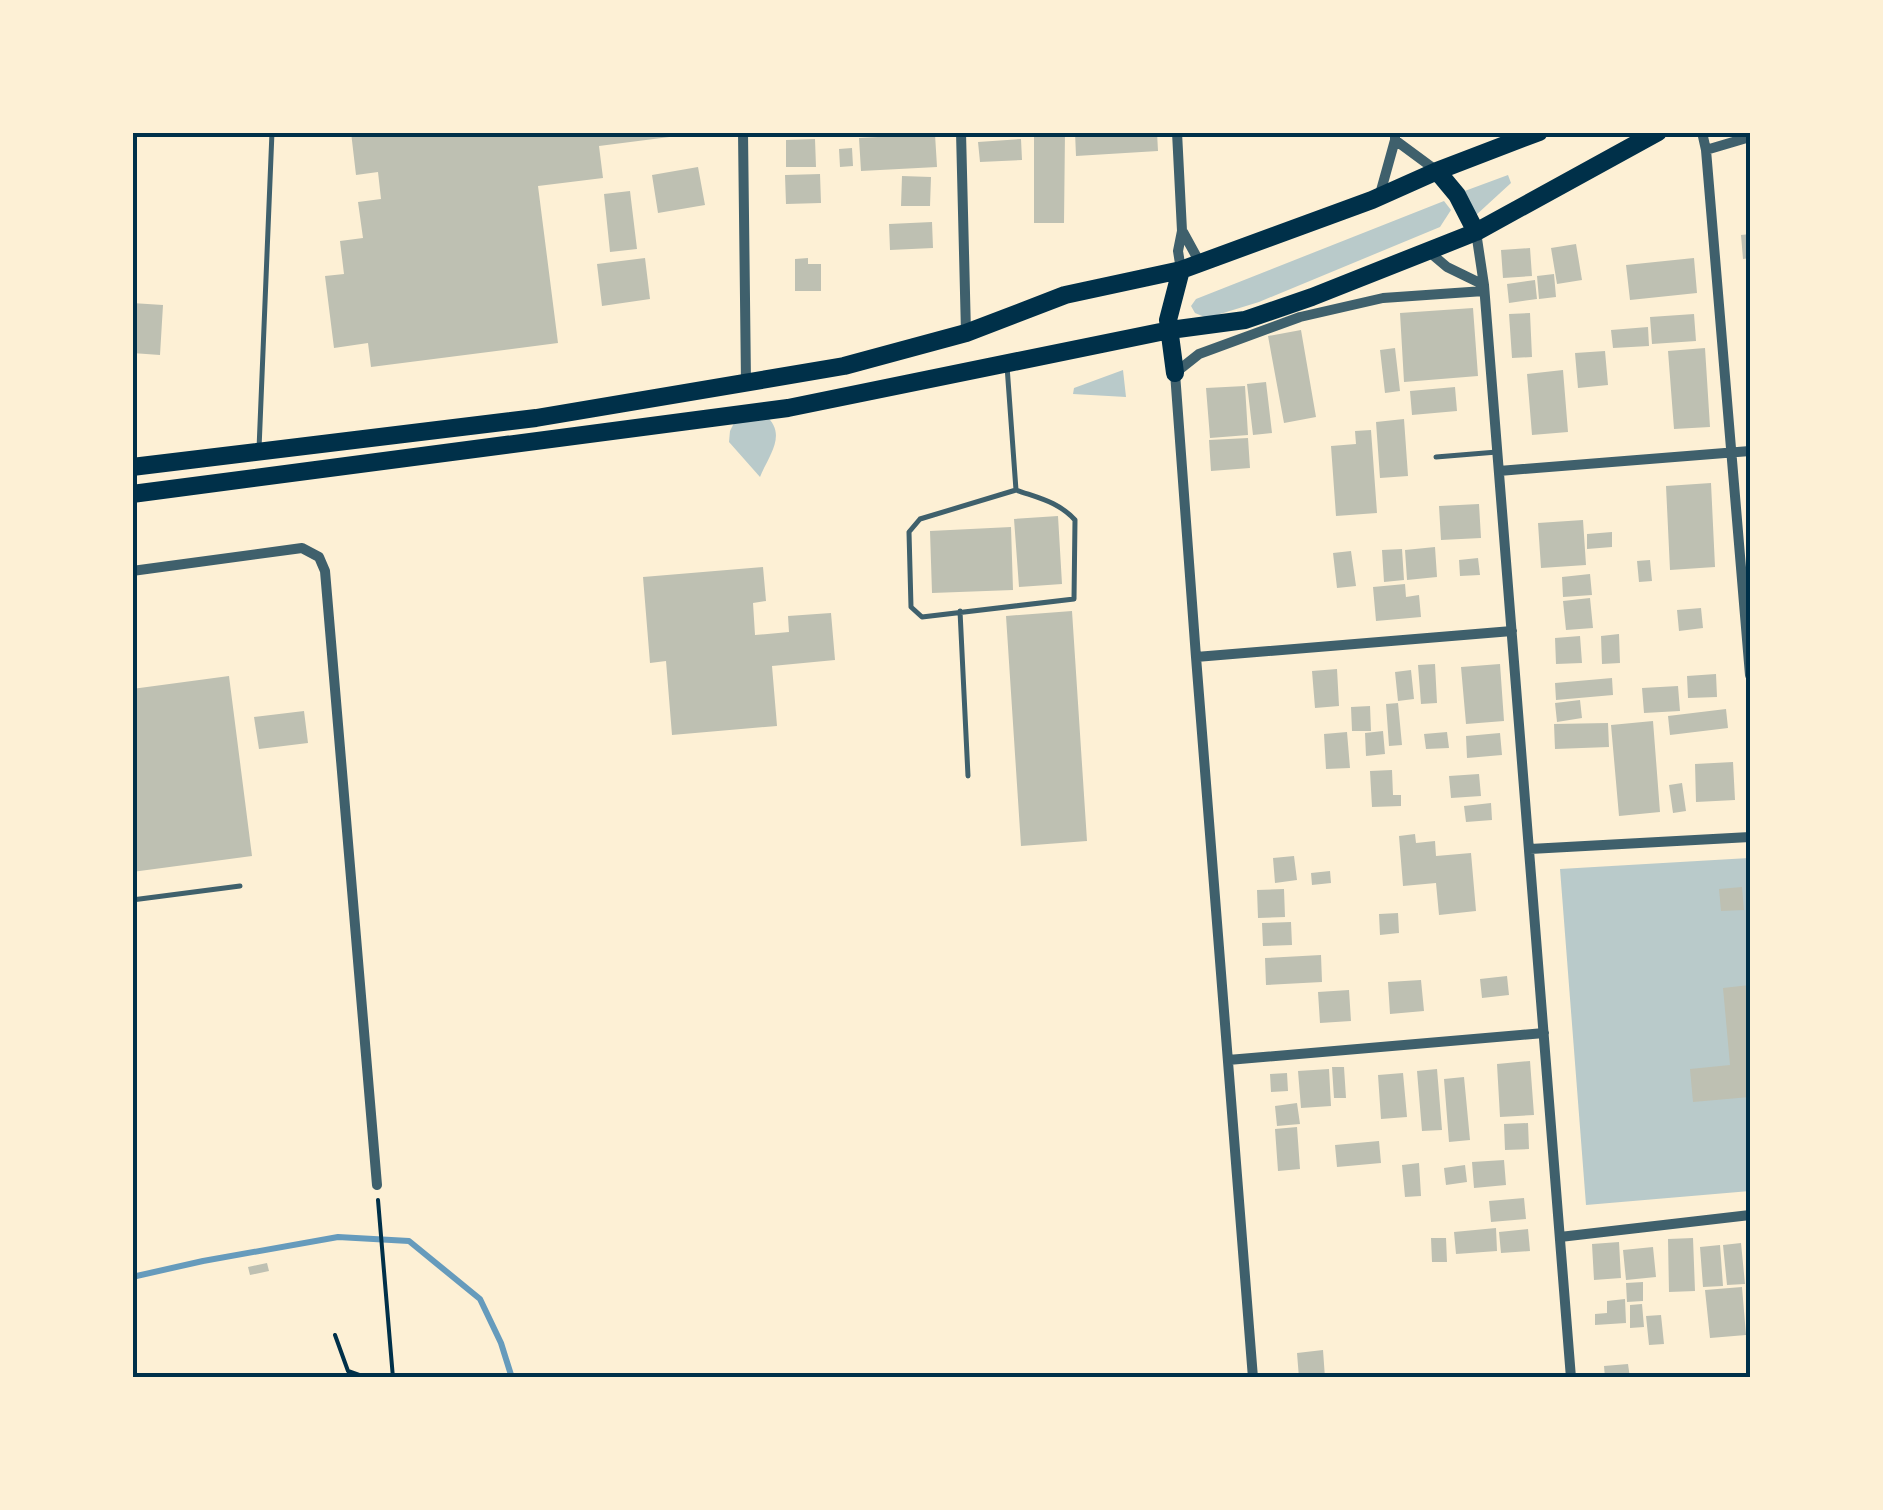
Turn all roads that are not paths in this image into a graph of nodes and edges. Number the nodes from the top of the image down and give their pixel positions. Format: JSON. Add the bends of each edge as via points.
{"nodes":[{"id":1,"x":272,"y":132,"type":"edge"},
{"id":2,"x":743,"y":132,"type":"edge"},
{"id":3,"x":961,"y":132,"type":"edge"},
{"id":4,"x":1178,"y":132,"type":"edge"},
{"id":5,"x":1540,"y":132,"type":"edge"},
{"id":6,"x":1658,"y":132,"type":"edge"},
{"id":7,"x":1702,"y":132,"type":"edge"},
{"id":8,"x":1395,"y":136,"type":"edge"},
{"id":9,"x":1750,"y":137,"type":"edge"},
{"id":10,"x":1706,"y":150,"type":"junction"},
{"id":11,"x":1437,"y":172,"type":"junction"},
{"id":12,"x":1372,"y":200,"type":"junction"},
{"id":13,"x":1182,"y":231,"type":"junction"},
{"id":14,"x":1476,"y":232,"type":"junction"},
{"id":15,"x":1428,"y":251,"type":"junction"},
{"id":16,"x":1200,"y":263,"type":"junction"},
{"id":17,"x":1180,"y":270,"type":"junction"},
{"id":18,"x":1484,"y":288,"type":"junction"},
{"id":19,"x":1174,"y":300,"type":"junction"},
{"id":20,"x":1202,"y":327,"type":"junction"},
{"id":21,"x":1170,"y":330,"type":"junction"},
{"id":22,"x":966,"y":333,"type":"junction"},
{"id":23,"x":1129,"y":340,"type":"junction"},
{"id":24,"x":1007,"y":363,"type":"junction"},
{"id":25,"x":1175,"y":364,"type":"junction"},
{"id":26,"x":746,"y":382,"type":"junction"},
{"id":27,"x":1750,"y":451,"type":"edge"},
{"id":28,"x":259,"y":452,"type":"junction"},
{"id":29,"x":1497,"y":452,"type":"junction"},
{"id":30,"x":1732,"y":452,"type":"junction"},
{"id":31,"x":1436,"y":458,"type":"dead end"},
{"id":32,"x":132,"y":466,"type":"edge"},
{"id":33,"x":1499,"y":471,"type":"junction"},
{"id":34,"x":1016,"y":490,"type":"junction"},
{"id":35,"x":132,"y":494,"type":"edge"},
{"id":36,"x":132,"y":571,"type":"edge"},
{"id":37,"x":960,"y":611,"type":"junction"},
{"id":38,"x":1512,"y":631,"type":"junction"},
{"id":39,"x":1196,"y":657,"type":"junction"},
{"id":40,"x":1750,"y":674,"type":"edge"},
{"id":41,"x":968,"y":776,"type":"dead end"},
{"id":42,"x":1750,"y":837,"type":"edge"},
{"id":43,"x":1530,"y":849,"type":"junction"},
{"id":44,"x":240,"y":886,"type":"dead end"},
{"id":45,"x":132,"y":900,"type":"edge"},
{"id":46,"x":1544,"y":1033,"type":"junction"},
{"id":47,"x":1228,"y":1060,"type":"junction"},
{"id":48,"x":377,"y":1186,"type":"road end"},
{"id":49,"x":1750,"y":1215,"type":"edge"},
{"id":50,"x":1560,"y":1238,"type":"junction"},
{"id":51,"x":1253,"y":1378,"type":"edge"},
{"id":52,"x":1571,"y":1378,"type":"edge"}],
"edges":[{"from":1,"to":28,"type":"lane"},
{"from":2,"to":26,"type":"street"},
{"from":3,"to":22,"type":"street"},
{"from":4,"to":13,"type":"street"},
{"from":5,"to":11,"type":"highway"},
{"from":6,"to":14,"type":"highway"},
{"from":7,"to":10,"type":"street"},
{"from":8,"to":11,"type":"street"},
{"from":8,"to":12,"type":"street","via":[[1382,194]]},
{"from":9,"to":10,"type":"street"},
{"from":10,"to":30,"type":"street"},
{"from":11,"to":12,"type":"highway"},
{"from":11,"to":14,"type":"highway"},
{"from":12,"to":16,"type":"highway"},
{"from":13,"to":16,"type":"street"},
{"from":13,"to":17,"type":"street"},
{"from":14,"to":15,"type":"highway"},
{"from":14,"to":18,"type":"street"},
{"from":15,"to":18,"type":"street"},
{"from":15,"to":20,"type":"highway","via":[[1245,320]]},
{"from":16,"to":17,"type":"highway"},
{"from":17,"to":19,"type":"highway"},
{"from":17,"to":22,"type":"highway","via":[[1065,295]]},
{"from":18,"to":25,"type":"street","via":[[1382,298],[1300,317]]},
{"from":18,"to":29,"type":"street"},
{"from":19,"to":20,"type":"highway","via":[[1182,317]]},
{"from":19,"to":21,"type":"highway"},
{"from":20,"to":21,"type":"highway"},
{"from":20,"to":25,"type":"highway"},
{"from":21,"to":23,"type":"highway"},
{"from":21,"to":25,"type":"highway"},
{"from":22,"to":26,"type":"highway","via":[[844,366]]},
{"from":23,"to":24,"type":"highway"},
{"from":23,"to":25,"type":"highway","via":[[1152,342]]},
{"from":24,"to":34,"type":"lane"},
{"from":24,"to":35,"type":"highway","via":[[788,408]]},
{"from":25,"to":39,"type":"street"},
{"from":26,"to":28,"type":"highway","via":[[536,418]]},
{"from":27,"to":30,"type":"street"},
{"from":28,"to":32,"type":"highway"},
{"from":29,"to":31,"type":"lane"},
{"from":29,"to":33,"type":"street"},
{"from":30,"to":33,"type":"street"},
{"from":30,"to":40,"type":"street"},
{"from":33,"to":38,"type":"street"},
{"from":34,"to":37,"type":"lane","via":[[920,519],[909,532],[911,607],[922,616]]},
{"from":34,"to":37,"type":"lane","via":[[1054,503],[1075,520],[1074,599]]},
{"from":36,"to":48,"type":"street","via":[[302,548],[325,571]]},
{"from":37,"to":41,"type":"lane"},
{"from":38,"to":39,"type":"street"},
{"from":38,"to":43,"type":"street"},
{"from":39,"to":47,"type":"street"},
{"from":42,"to":43,"type":"street"},
{"from":43,"to":46,"type":"street"},
{"from":44,"to":45,"type":"lane"},
{"from":46,"to":47,"type":"street"},
{"from":46,"to":50,"type":"street"},
{"from":47,"to":51,"type":"street"},
{"from":49,"to":50,"type":"street"},
{"from":50,"to":52,"type":"street"}]}
